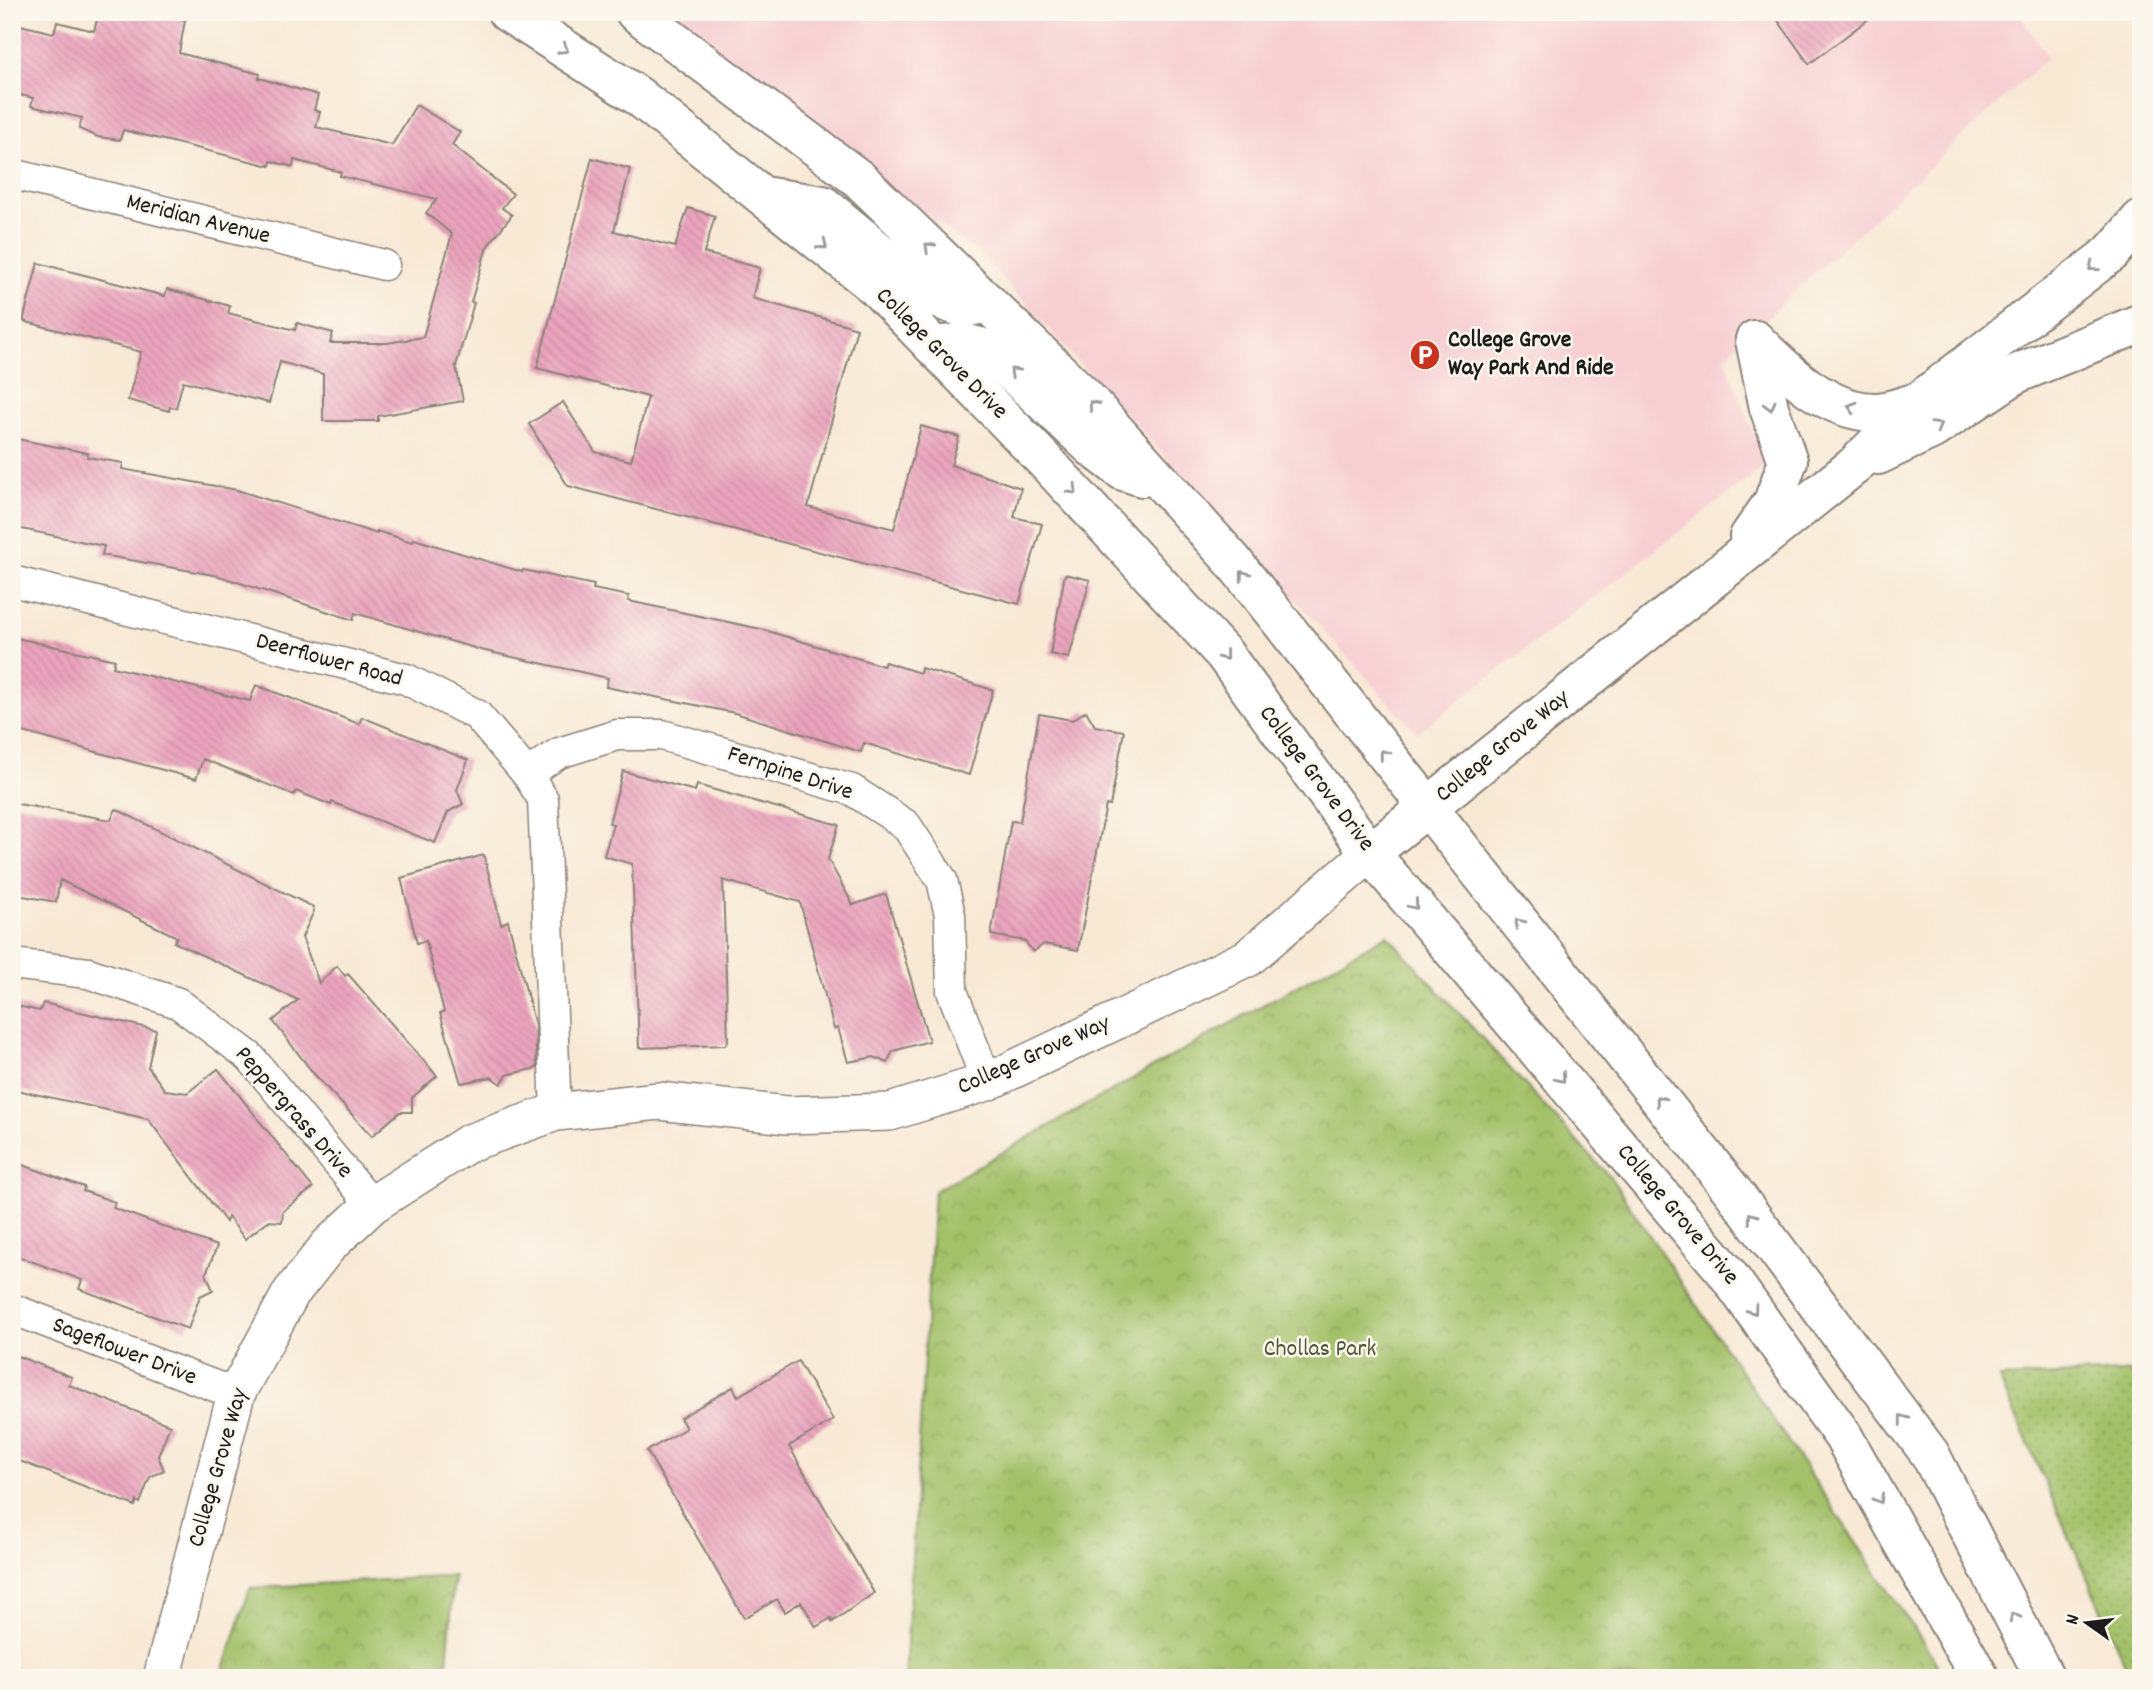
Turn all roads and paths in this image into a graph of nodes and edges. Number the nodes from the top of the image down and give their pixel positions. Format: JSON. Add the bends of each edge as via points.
{"nodes":[{"id":1,"x":507,"y":12,"type":"edge"},
{"id":2,"x":635,"y":12,"type":"edge"},
{"id":3,"x":12,"y":174,"type":"edge"},
{"id":4,"x":762,"y":196,"type":"junction"},
{"id":5,"x":2141,"y":219,"type":"edge"},
{"id":6,"x":384,"y":265,"type":"dead end"},
{"id":7,"x":988,"y":303,"type":"junction"},
{"id":8,"x":2141,"y":323,"type":"edge"},
{"id":9,"x":933,"y":346,"type":"junction"},
{"id":10,"x":1918,"y":402,"type":"junction"},
{"id":11,"x":1854,"y":467,"type":"junction"},
{"id":12,"x":1164,"y":484,"type":"junction"},
{"id":13,"x":1728,"y":567,"type":"junction"},
{"id":14,"x":12,"y":581,"type":"edge"},
{"id":15,"x":527,"y":774,"type":"junction"},
{"id":16,"x":1427,"y":807,"type":"junction"},
{"id":17,"x":1370,"y":853,"type":"junction"},
{"id":18,"x":12,"y":964,"type":"edge"},
{"id":19,"x":987,"y":1082,"type":"junction"},
{"id":20,"x":556,"y":1112,"type":"junction"},
{"id":21,"x":372,"y":1205,"type":"junction"},
{"id":22,"x":12,"y":1309,"type":"edge"},
{"id":23,"x":236,"y":1394,"type":"junction"},
{"id":24,"x":162,"y":1678,"type":"edge"},
{"id":25,"x":1980,"y":1678,"type":"edge"},
{"id":26,"x":2045,"y":1678,"type":"edge"}],
"edges":[{"from":1,"to":4,"type":"main road","name":"College Grove Drive","one_way":true,"via":[[638,96]]},
{"from":7,"to":2,"type":"main road","one_way":true,"via":[[859,179]]},
{"from":3,"to":6,"type":"street","name":"Meridian Avenue"},
{"from":4,"to":7,"type":"main road","via":[[823,205],[935,298],[964,308]]},
{"from":4,"to":9,"type":"main road","name":"College Grove Drive","one_way":true,"via":[[877,288]]},
{"from":5,"to":10,"type":"main road","one_way":true,"via":[[2111,253]]},
{"from":12,"to":7,"type":"main road","one_way":true,"via":[[1084,396]]},
{"from":11,"to":8,"type":"main road","one_way":true,"via":[[1933,429],[2016,374]]},
{"from":12,"to":9,"type":"main road","one_way":true,"via":[[1123,471],[987,349],[964,343]]},
{"from":9,"to":17,"type":"main road","name":"College Grove Drive","one_way":true,"via":[[1224,654]]},
{"from":10,"to":11,"type":"main road"},
{"from":10,"to":13,"type":"main road","one_way":true,"via":[[1876,412],[1849,408],[1810,389],[1755,340],[1769,408],[1788,461],[1773,502]]},
{"from":11,"to":13,"type":"main road","name":"College Grove Way"},
{"from":16,"to":12,"type":"main road","one_way":true,"via":[[1232,560]]},
{"from":13,"to":16,"type":"main road","name":"College Grove Way"},
{"from":14,"to":15,"type":"street","name":"Deerflower Road","via":[[406,679],[477,715]]},
{"from":15,"to":19,"type":"street","name":"Fernpine Drive","via":[[559,753],[617,735],[662,735],[852,790],[906,825],[942,880],[950,915],[953,991]]},
{"from":15,"to":20,"type":"street","name":"Deerflower Road","via":[[543,799]]},
{"from":16,"to":17,"type":"main road","name":"College Grove Way"},
{"from":26,"to":16,"type":"main road","one_way":true,"via":[[1930,1454],[1726,1183]]},
{"from":17,"to":19,"type":"street","name":"College Grove Way","via":[[1248,958]]},
{"from":17,"to":25,"type":"main road","name":"College Grove Drive","one_way":true,"via":[[1726,1272],[1843,1437]]},
{"from":18,"to":21,"type":"street","name":"Peppergrass Drive","via":[[88,973],[178,1003],[250,1057]]},
{"from":19,"to":20,"type":"street","name":"College Grove Way","via":[[890,1112],[787,1115],[659,1101]]},
{"from":20,"to":21,"type":"street","name":"College Grove Way","via":[[468,1143]]},
{"from":21,"to":23,"type":"street","name":"College Grove Way","via":[[328,1245],[291,1293]]},
{"from":22,"to":23,"type":"street","name":"Sageflower Drive"},
{"from":23,"to":24,"type":"street","name":"College Grove Way"}]}
